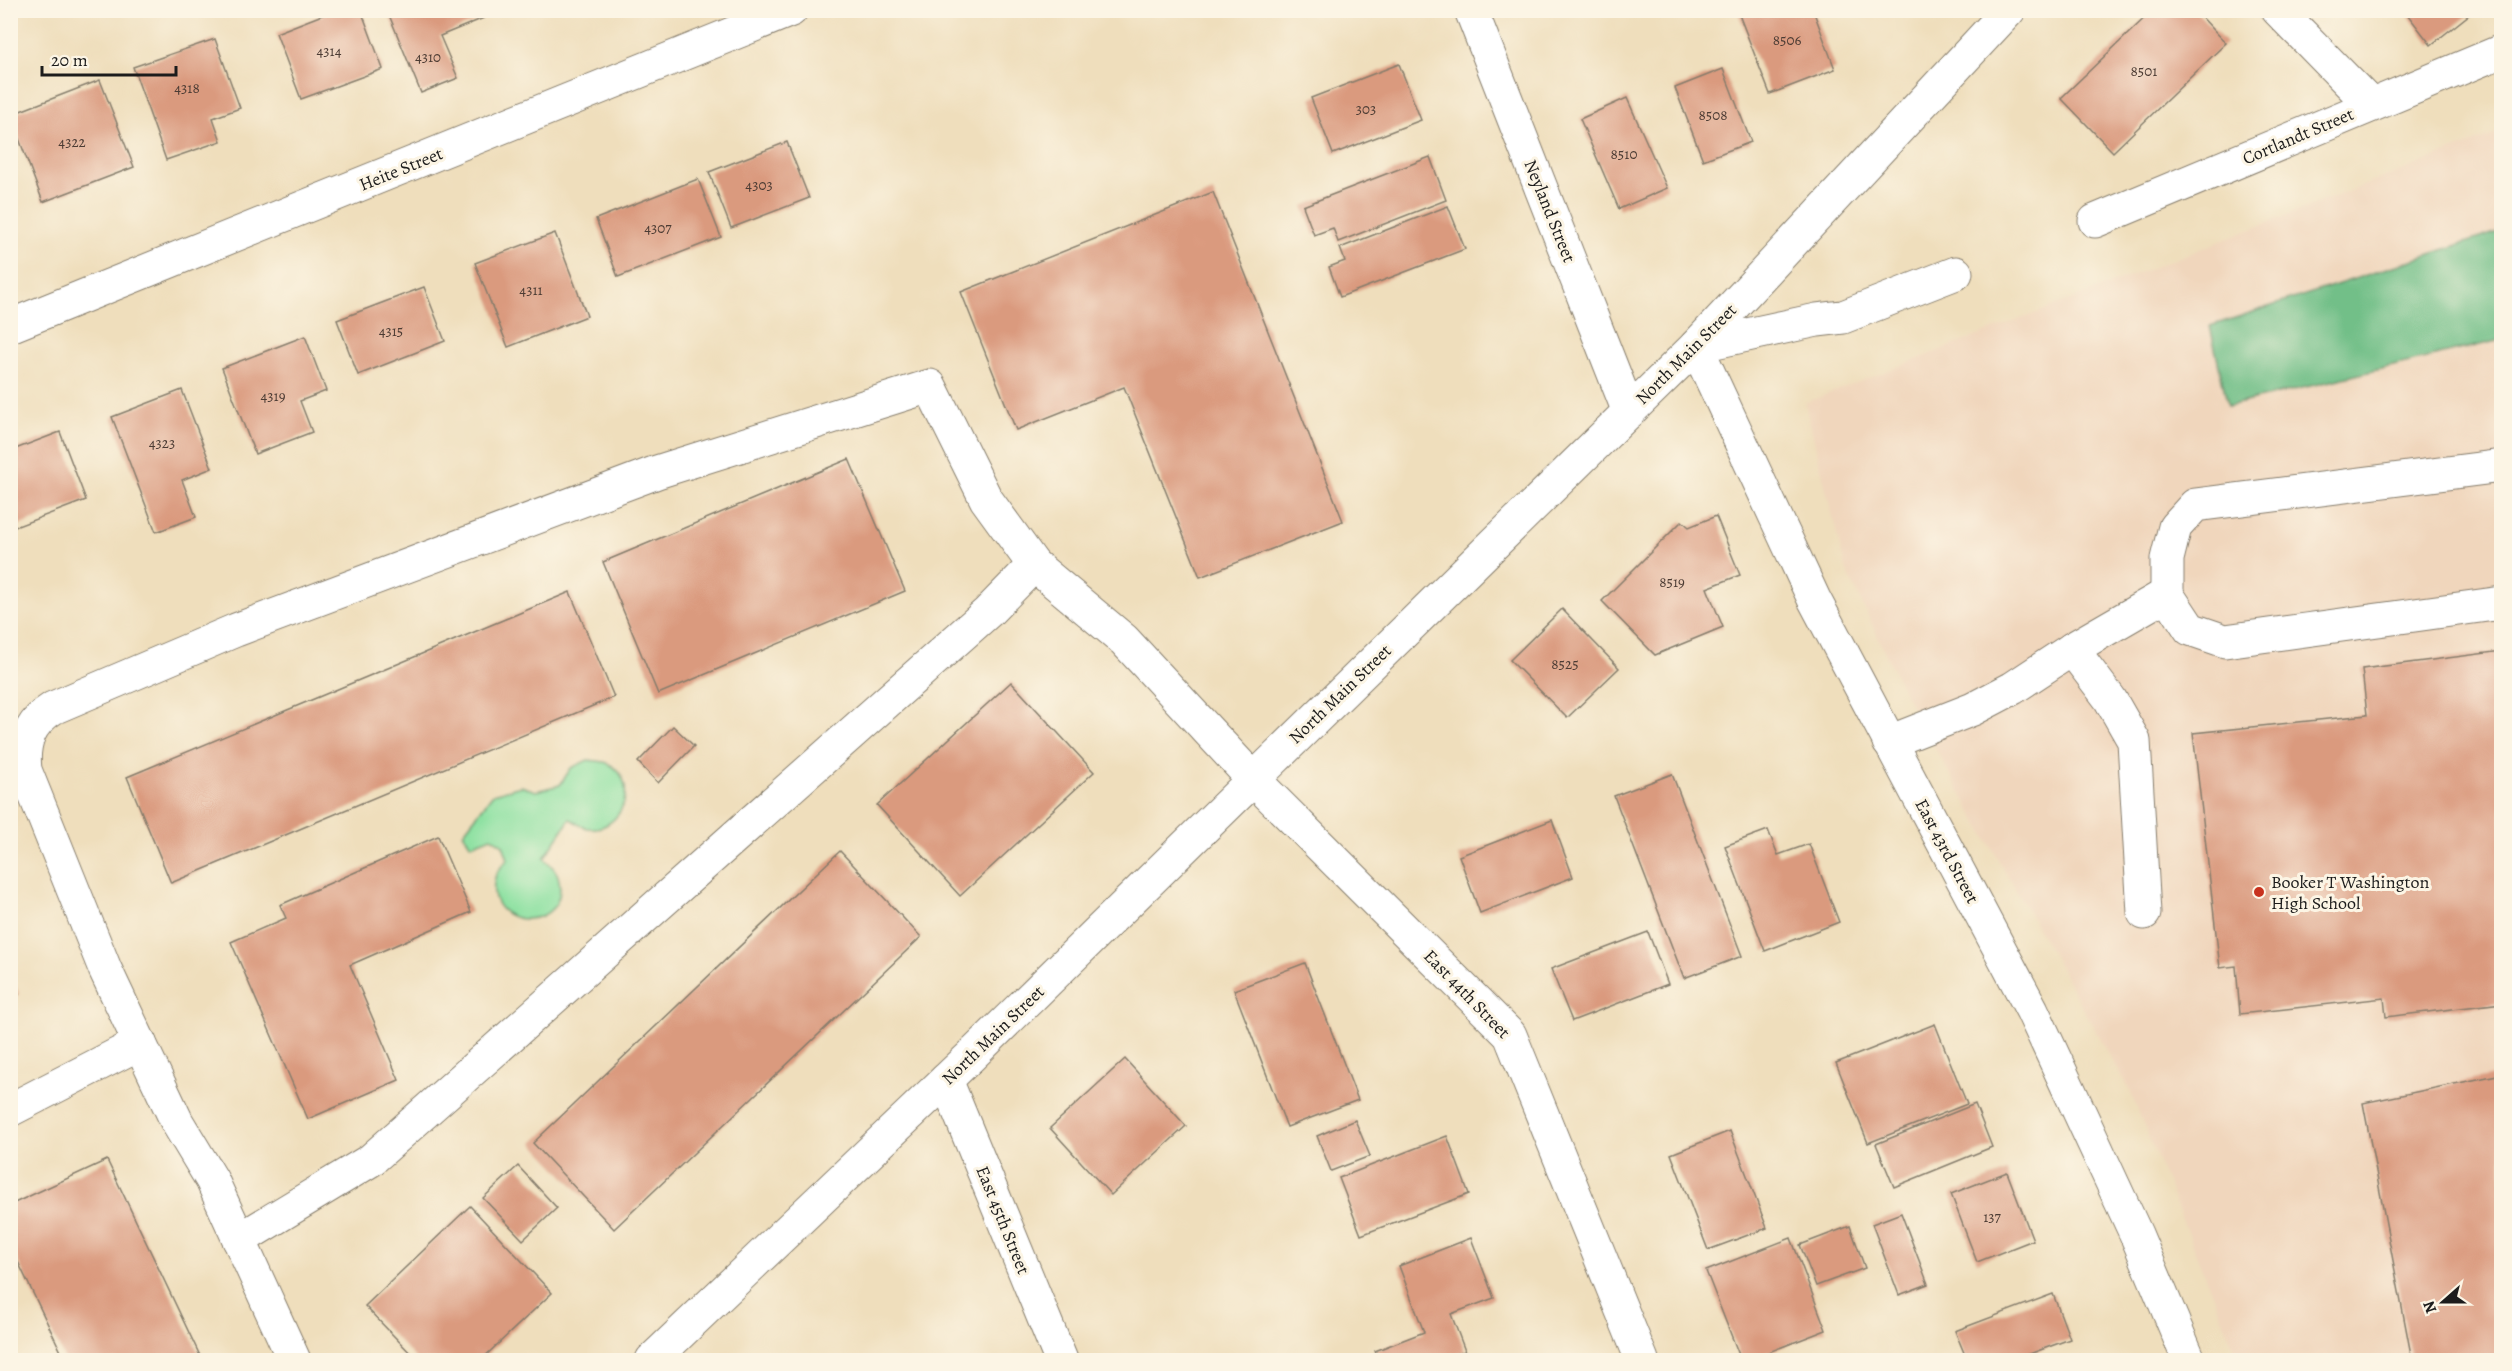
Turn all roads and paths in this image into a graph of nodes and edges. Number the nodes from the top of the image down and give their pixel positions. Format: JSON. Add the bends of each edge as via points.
{"nodes":[{"id":1,"x":791,"y":10,"type":"edge"},
{"id":2,"x":1471,"y":10,"type":"edge"},
{"id":3,"x":2009,"y":10,"type":"edge"},
{"id":4,"x":2278,"y":10,"type":"edge"},
{"id":5,"x":2502,"y":51,"type":"edge"},
{"id":6,"x":2371,"y":105,"type":"junction"},
{"id":7,"x":2095,"y":221,"type":"dead end"},
{"id":8,"x":1956,"y":273,"type":"dead end"},
{"id":9,"x":10,"y":326,"type":"edge"},
{"id":10,"x":1696,"y":346,"type":"junction"},
{"id":11,"x":1629,"y":412,"type":"junction"},
{"id":12,"x":2502,"y":466,"type":"edge"},
{"id":13,"x":1034,"y":564,"type":"junction"},
{"id":14,"x":2167,"y":594,"type":"junction"},
{"id":15,"x":2502,"y":603,"type":"edge"},
{"id":16,"x":2072,"y":649,"type":"junction"},
{"id":17,"x":1889,"y":742,"type":"junction"},
{"id":18,"x":1253,"y":779,"type":"junction"},
{"id":19,"x":2144,"y":913,"type":"dead end"},
{"id":20,"x":140,"y":1043,"type":"junction"},
{"id":21,"x":946,"y":1080,"type":"junction"},
{"id":22,"x":10,"y":1110,"type":"edge"},
{"id":23,"x":239,"y":1240,"type":"junction"},
{"id":24,"x":294,"y":1360,"type":"edge"},
{"id":25,"x":652,"y":1360,"type":"edge"},
{"id":26,"x":1060,"y":1360,"type":"edge"},
{"id":27,"x":1642,"y":1360,"type":"edge"},
{"id":28,"x":2188,"y":1360,"type":"edge"}],
"edges":[{"from":1,"to":9,"type":"street","name":"Heite Street"},
{"from":2,"to":11,"type":"street","name":"Neyland Street"},
{"from":3,"to":10,"type":"street","name":"North Main Street"},
{"from":4,"to":6,"type":"street"},
{"from":5,"to":6,"type":"street","name":"Cortlandt Street"},
{"from":6,"to":7,"type":"street","name":"Cortlandt Street"},
{"from":8,"to":10,"type":"street","via":[[1843,317]]},
{"from":10,"to":11,"type":"street","name":"North Main Street"},
{"from":10,"to":17,"type":"street","name":"East 43rd Street","via":[[1814,599]]},
{"from":11,"to":18,"type":"street","name":"North Main Street"},
{"from":12,"to":14,"type":"street","via":[[2195,505],[2175,527],[2167,559]]},
{"from":13,"to":18,"type":"street","name":"East 44th Street","via":[[1124,640]]},
{"from":13,"to":20,"type":"street","name":"East 44th Street","via":[[986,499],[930,386],[645,476],[236,630],[53,708],[38,719],[27,735],[25,770],[105,969]]},
{"from":13,"to":23,"type":"street","via":[[988,612],[372,1160]]},
{"from":14,"to":15,"type":"street","via":[[2190,629],[2224,641]]},
{"from":14,"to":16,"type":"street"},
{"from":16,"to":17,"type":"street","via":[[1973,709]]},
{"from":16,"to":19,"type":"street","via":[[2110,699],[2134,741]]},
{"from":17,"to":28,"type":"street","name":"East 43rd Street","via":[[2032,1010],[2136,1234]]},
{"from":18,"to":21,"type":"street","name":"North Main Street"},
{"from":18,"to":27,"type":"street","name":"East 44th Street","via":[[1510,1035]]},
{"from":20,"to":22,"type":"street"},
{"from":20,"to":23,"type":"street"},
{"from":21,"to":25,"type":"street","name":"North Main Street"},
{"from":21,"to":26,"type":"street","name":"East 45th Street"},
{"from":23,"to":24,"type":"street"}]}
